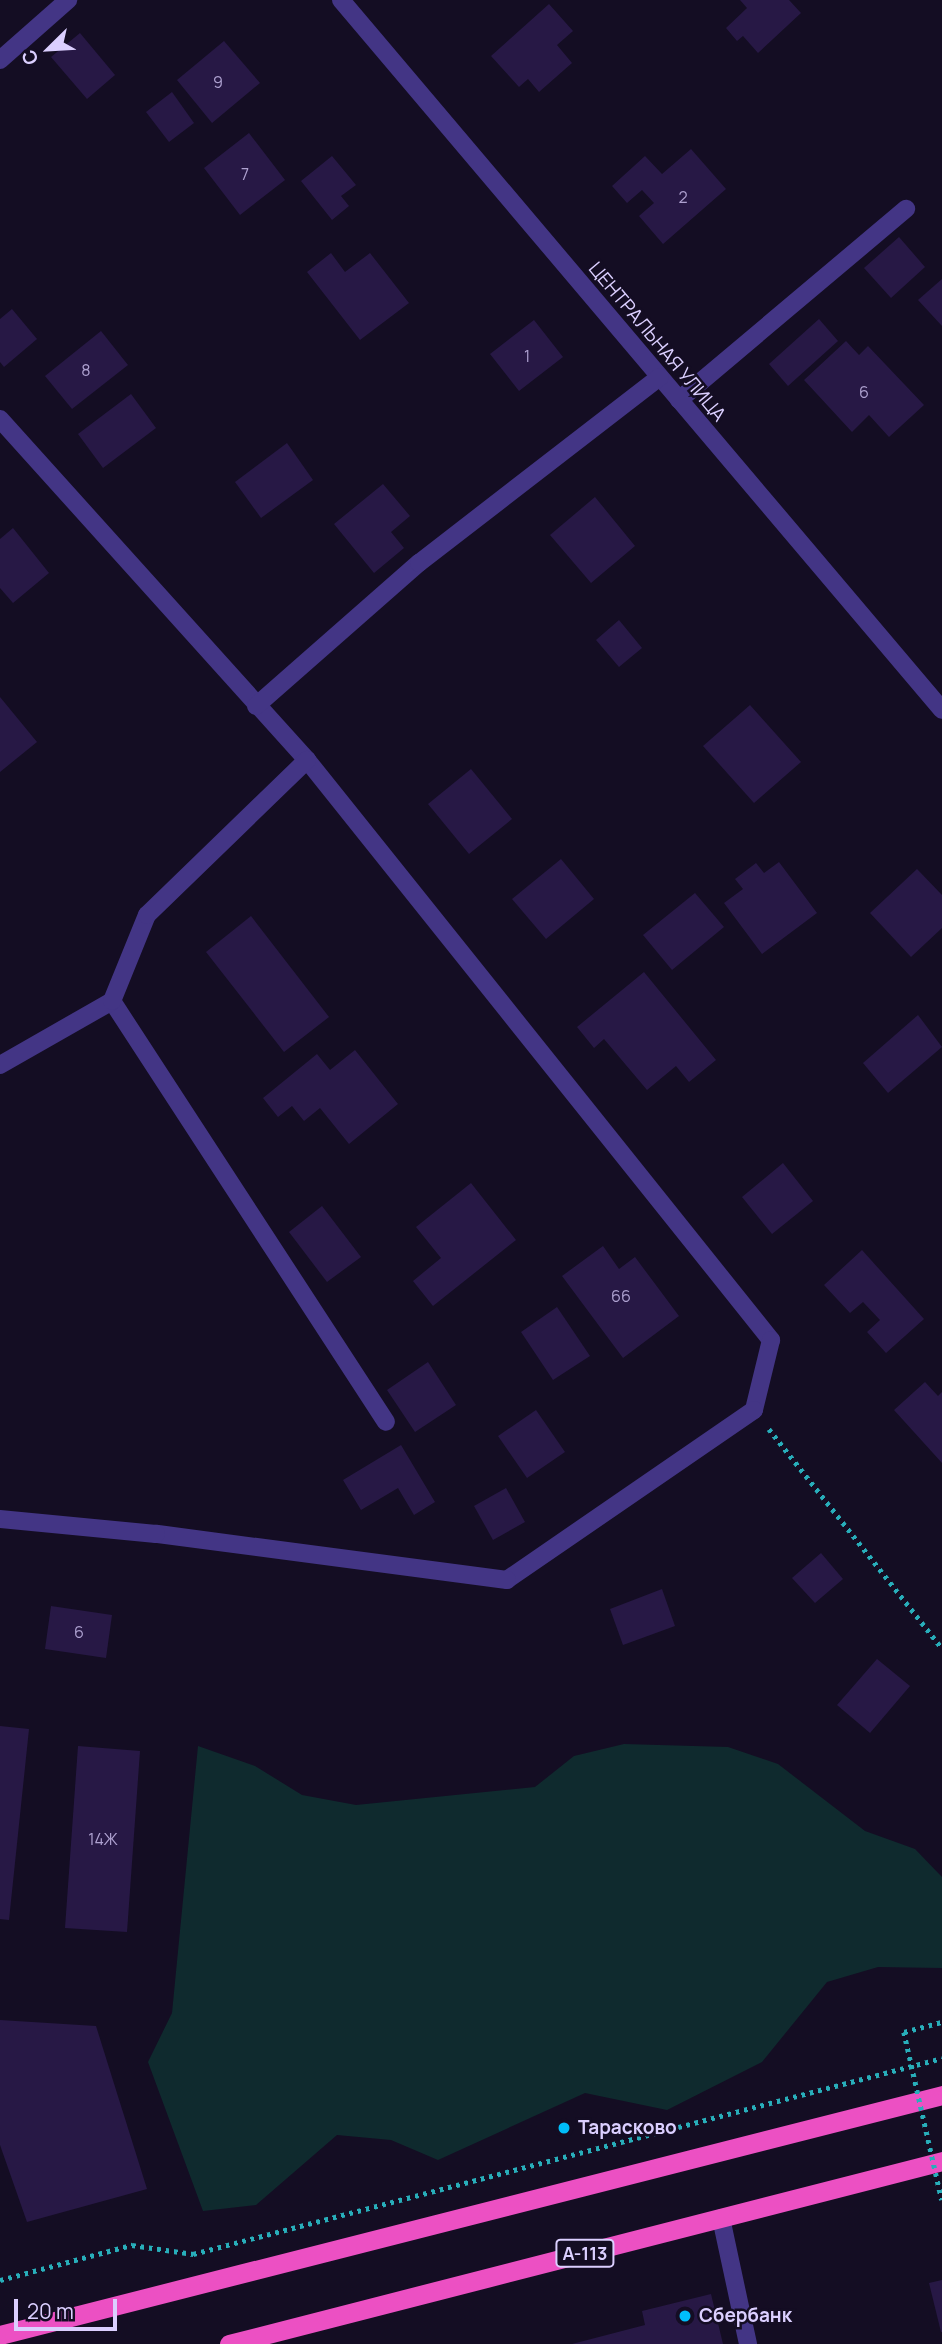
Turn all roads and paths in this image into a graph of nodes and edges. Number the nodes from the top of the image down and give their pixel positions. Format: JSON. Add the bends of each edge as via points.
{"nodes":[{"id":1,"x":68,"y":0,"type":"edge"},
{"id":2,"x":341,"y":0,"type":"edge"},
{"id":3,"x":0,"y":60,"type":"edge"},
{"id":4,"x":906,"y":209,"type":"dead end"},
{"id":5,"x":660,"y":377,"type":"junction"},
{"id":6,"x":680,"y":400,"type":"junction"},
{"id":7,"x":0,"y":419,"type":"edge"},
{"id":8,"x":256,"y":706,"type":"junction"},
{"id":9,"x":942,"y":710,"type":"edge"},
{"id":10,"x":307,"y":760,"type":"junction"},
{"id":11,"x":112,"y":1001,"type":"junction"},
{"id":12,"x":0,"y":1065,"type":"edge"},
{"id":13,"x":754,"y":1410,"type":"junction"},
{"id":14,"x":386,"y":1422,"type":"dead end"},
{"id":15,"x":0,"y":1518,"type":"edge"},
{"id":16,"x":942,"y":1648,"type":"edge"},
{"id":17,"x":942,"y":2022,"type":"edge"},
{"id":18,"x":942,"y":2058,"type":"edge"},
{"id":19,"x":942,"y":2095,"type":"edge"},
{"id":20,"x":942,"y":2161,"type":"edge"},
{"id":21,"x":942,"y":2200,"type":"edge"},
{"id":22,"x":721,"y":2218,"type":"junction"},
{"id":23,"x":0,"y":2280,"type":"edge"},
{"id":24,"x":0,"y":2335,"type":"edge"},
{"id":25,"x":229,"y":2344,"type":"edge"},
{"id":26,"x":748,"y":2344,"type":"edge"}],
"edges":[{"from":1,"to":3,"type":"street"},
{"from":2,"to":5,"type":"street","name":"ЦЕНТРАЛЬНАЯ УЛИЦА"},
{"from":4,"to":6,"type":"street"},
{"from":5,"to":6,"type":"street","name":"ЦЕНТРАЛЬНАЯ УЛИЦА"},
{"from":5,"to":8,"type":"street","via":[[419,563]]},
{"from":6,"to":9,"type":"street","name":"ЦЕНТРАЛЬНАЯ УЛИЦА"},
{"from":7,"to":8,"type":"street"},
{"from":8,"to":10,"type":"street"},
{"from":10,"to":11,"type":"street","via":[[147,915]]},
{"from":10,"to":13,"type":"street","via":[[771,1340]]},
{"from":11,"to":12,"type":"street"},
{"from":11,"to":14,"type":"street"},
{"from":13,"to":15,"type":"street","via":[[507,1580]]},
{"from":13,"to":16,"type":"path"},
{"from":17,"to":21,"type":"path","bridge":true,"via":[[904,2032]]},
{"from":18,"to":23,"type":"path","via":[[193,2253],[132,2245]]},
{"from":19,"to":24,"type":"highway"},
{"from":20,"to":22,"type":"highway","number":"А-113"},
{"from":22,"to":25,"type":"highway","number":"А-113"},
{"from":22,"to":26,"type":"street"}]}
